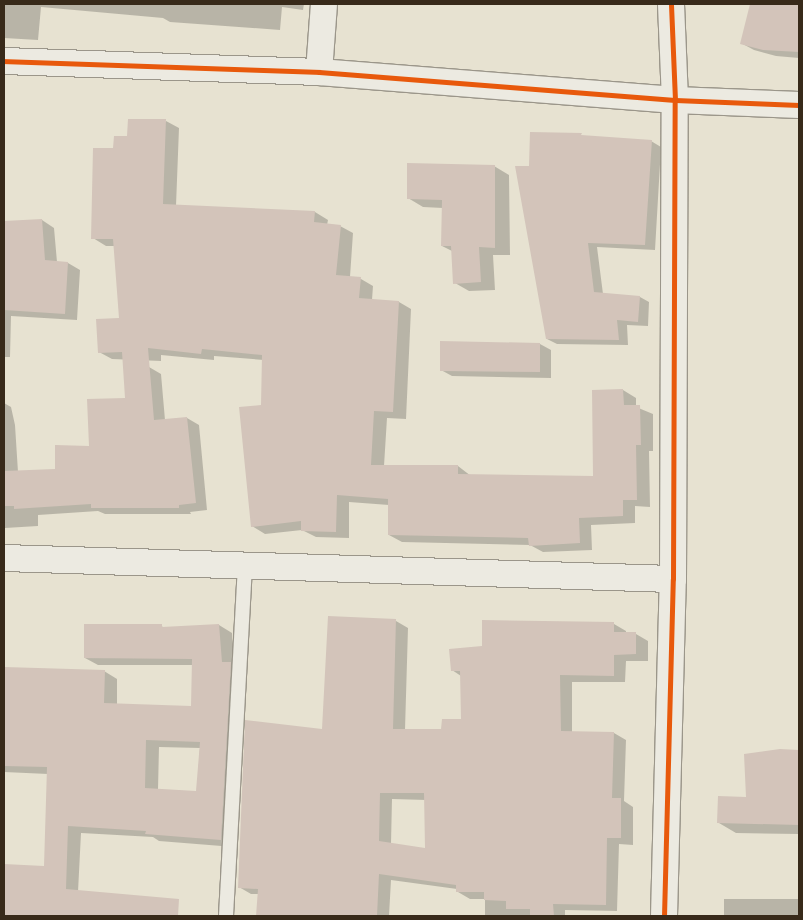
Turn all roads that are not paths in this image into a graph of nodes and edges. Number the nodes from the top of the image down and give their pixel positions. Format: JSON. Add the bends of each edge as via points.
{"nodes":[{"id":1,"x":324,"y":4,"type":"edge"},
{"id":2,"x":671,"y":4,"type":"edge"},
{"id":3,"x":4,"y":61,"type":"edge"},
{"id":4,"x":319,"y":72,"type":"junction"},
{"id":5,"x":675,"y":100,"type":"junction"},
{"id":6,"x":799,"y":105,"type":"edge"},
{"id":7,"x":4,"y":558,"type":"edge"},
{"id":8,"x":245,"y":566,"type":"junction"},
{"id":9,"x":673,"y":579,"type":"junction"},
{"id":10,"x":226,"y":916,"type":"edge"},
{"id":11,"x":664,"y":916,"type":"edge"}],
"edges":[{"from":1,"to":4,"type":"street"},
{"from":2,"to":5,"type":"street"},
{"from":3,"to":4,"type":"street"},
{"from":4,"to":5,"type":"street"},
{"from":5,"to":6,"type":"street"},
{"from":5,"to":9,"type":"street"},
{"from":7,"to":8,"type":"street"},
{"from":8,"to":9,"type":"street"},
{"from":8,"to":10,"type":"lane"},
{"from":9,"to":11,"type":"street"}]}
